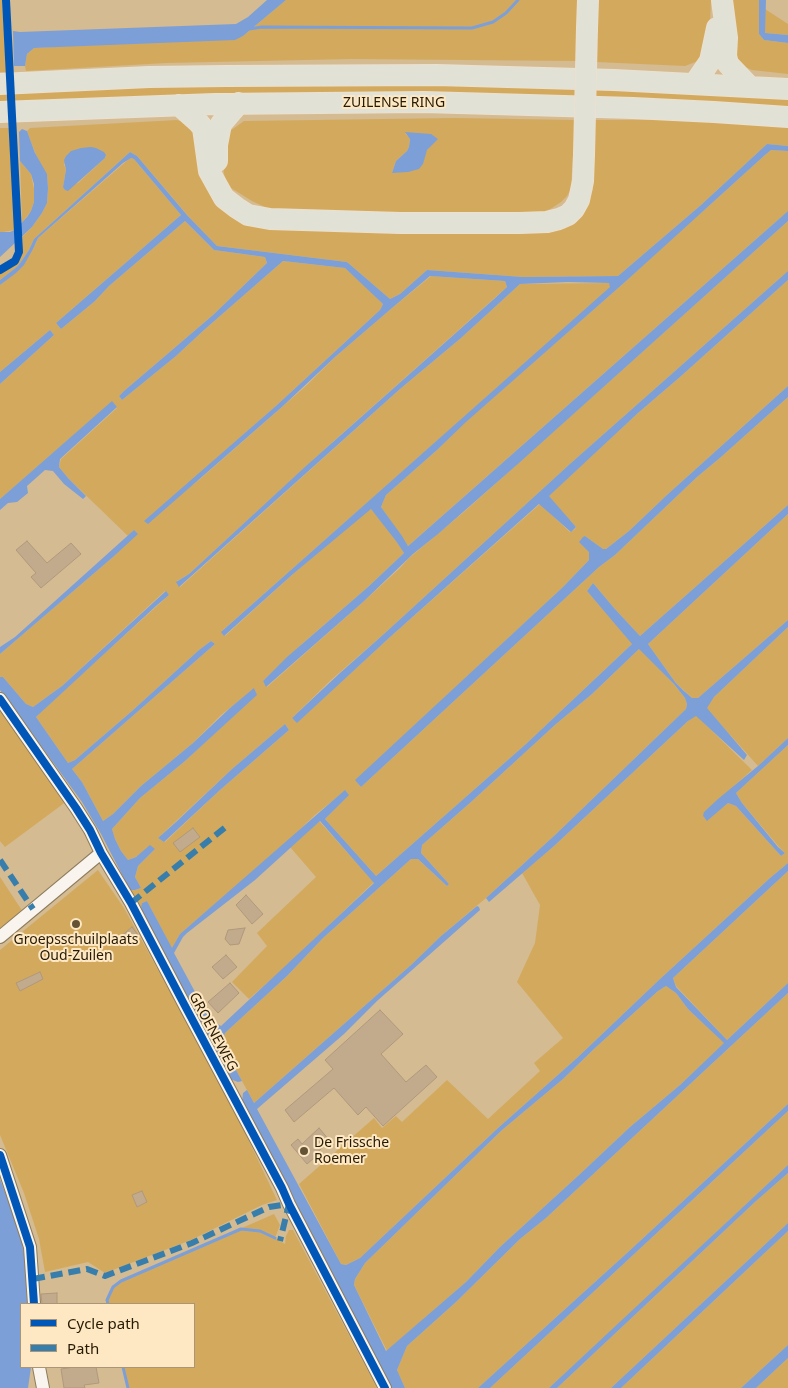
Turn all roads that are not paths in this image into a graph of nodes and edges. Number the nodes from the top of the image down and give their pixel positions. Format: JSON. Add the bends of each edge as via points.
{"nodes":[{"id":1,"x":588,"y":0,"type":"edge"},
{"id":2,"x":722,"y":3,"type":"edge"},
{"id":3,"x":0,"y":84,"type":"edge"},
{"id":4,"x":695,"y":84,"type":"junction"},
{"id":5,"x":749,"y":86,"type":"junction"},
{"id":6,"x":788,"y":89,"type":"edge"},
{"id":7,"x":239,"y":103,"type":"junction"},
{"id":8,"x":179,"y":105,"type":"junction"},
{"id":9,"x":0,"y":112,"type":"edge"},
{"id":10,"x":788,"y":117,"type":"edge"},
{"id":11,"x":218,"y":188,"type":"junction"},
{"id":12,"x":0,"y":699,"type":"edge"},
{"id":13,"x":101,"y":853,"type":"junction"},
{"id":14,"x":0,"y":937,"type":"edge"},
{"id":15,"x":0,"y":1155,"type":"edge"},
{"id":16,"x":34,"y":1303,"type":"edge"},
{"id":17,"x":38,"y":1368,"type":"edge"},
{"id":18,"x":43,"y":1388,"type":"edge"},
{"id":19,"x":385,"y":1388,"type":"edge"}],
"edges":[{"from":1,"to":11,"type":"main road","bridge":true,"via":[[583,181],[579,200],[568,215],[534,223],[270,219],[248,215],[224,198]]},
{"from":2,"to":4,"type":"main road","via":[[710,61]]},
{"from":2,"to":5,"type":"main road","via":[[728,64]]},
{"from":3,"to":4,"type":"main road","name":"ZUILENSE RING","via":[[322,74],[475,75]]},
{"from":4,"to":5,"type":"main road","name":"ZUILENSE RING"},
{"from":5,"to":6,"type":"main road","name":"ZUILENSE RING"},
{"from":7,"to":8,"type":"main road","name":"ZUILENSE RING"},
{"from":7,"to":10,"type":"main road","name":"ZUILENSE RING","via":[[444,102]]},
{"from":7,"to":11,"type":"main road","via":[[220,124],[218,132]]},
{"from":8,"to":9,"type":"main road","name":"ZUILENSE RING"},
{"from":8,"to":11,"type":"main road","via":[[203,128],[209,171]]},
{"from":12,"to":13,"type":"street","name":"GROENEWEG","via":[[76,808]]},
{"from":13,"to":14,"type":"street"},
{"from":13,"to":19,"type":"street","name":"GROENEWEG","via":[[131,903]]},
{"from":15,"to":16,"type":"street","via":[[30,1247]]},
{"from":17,"to":18,"type":"street"}]}
